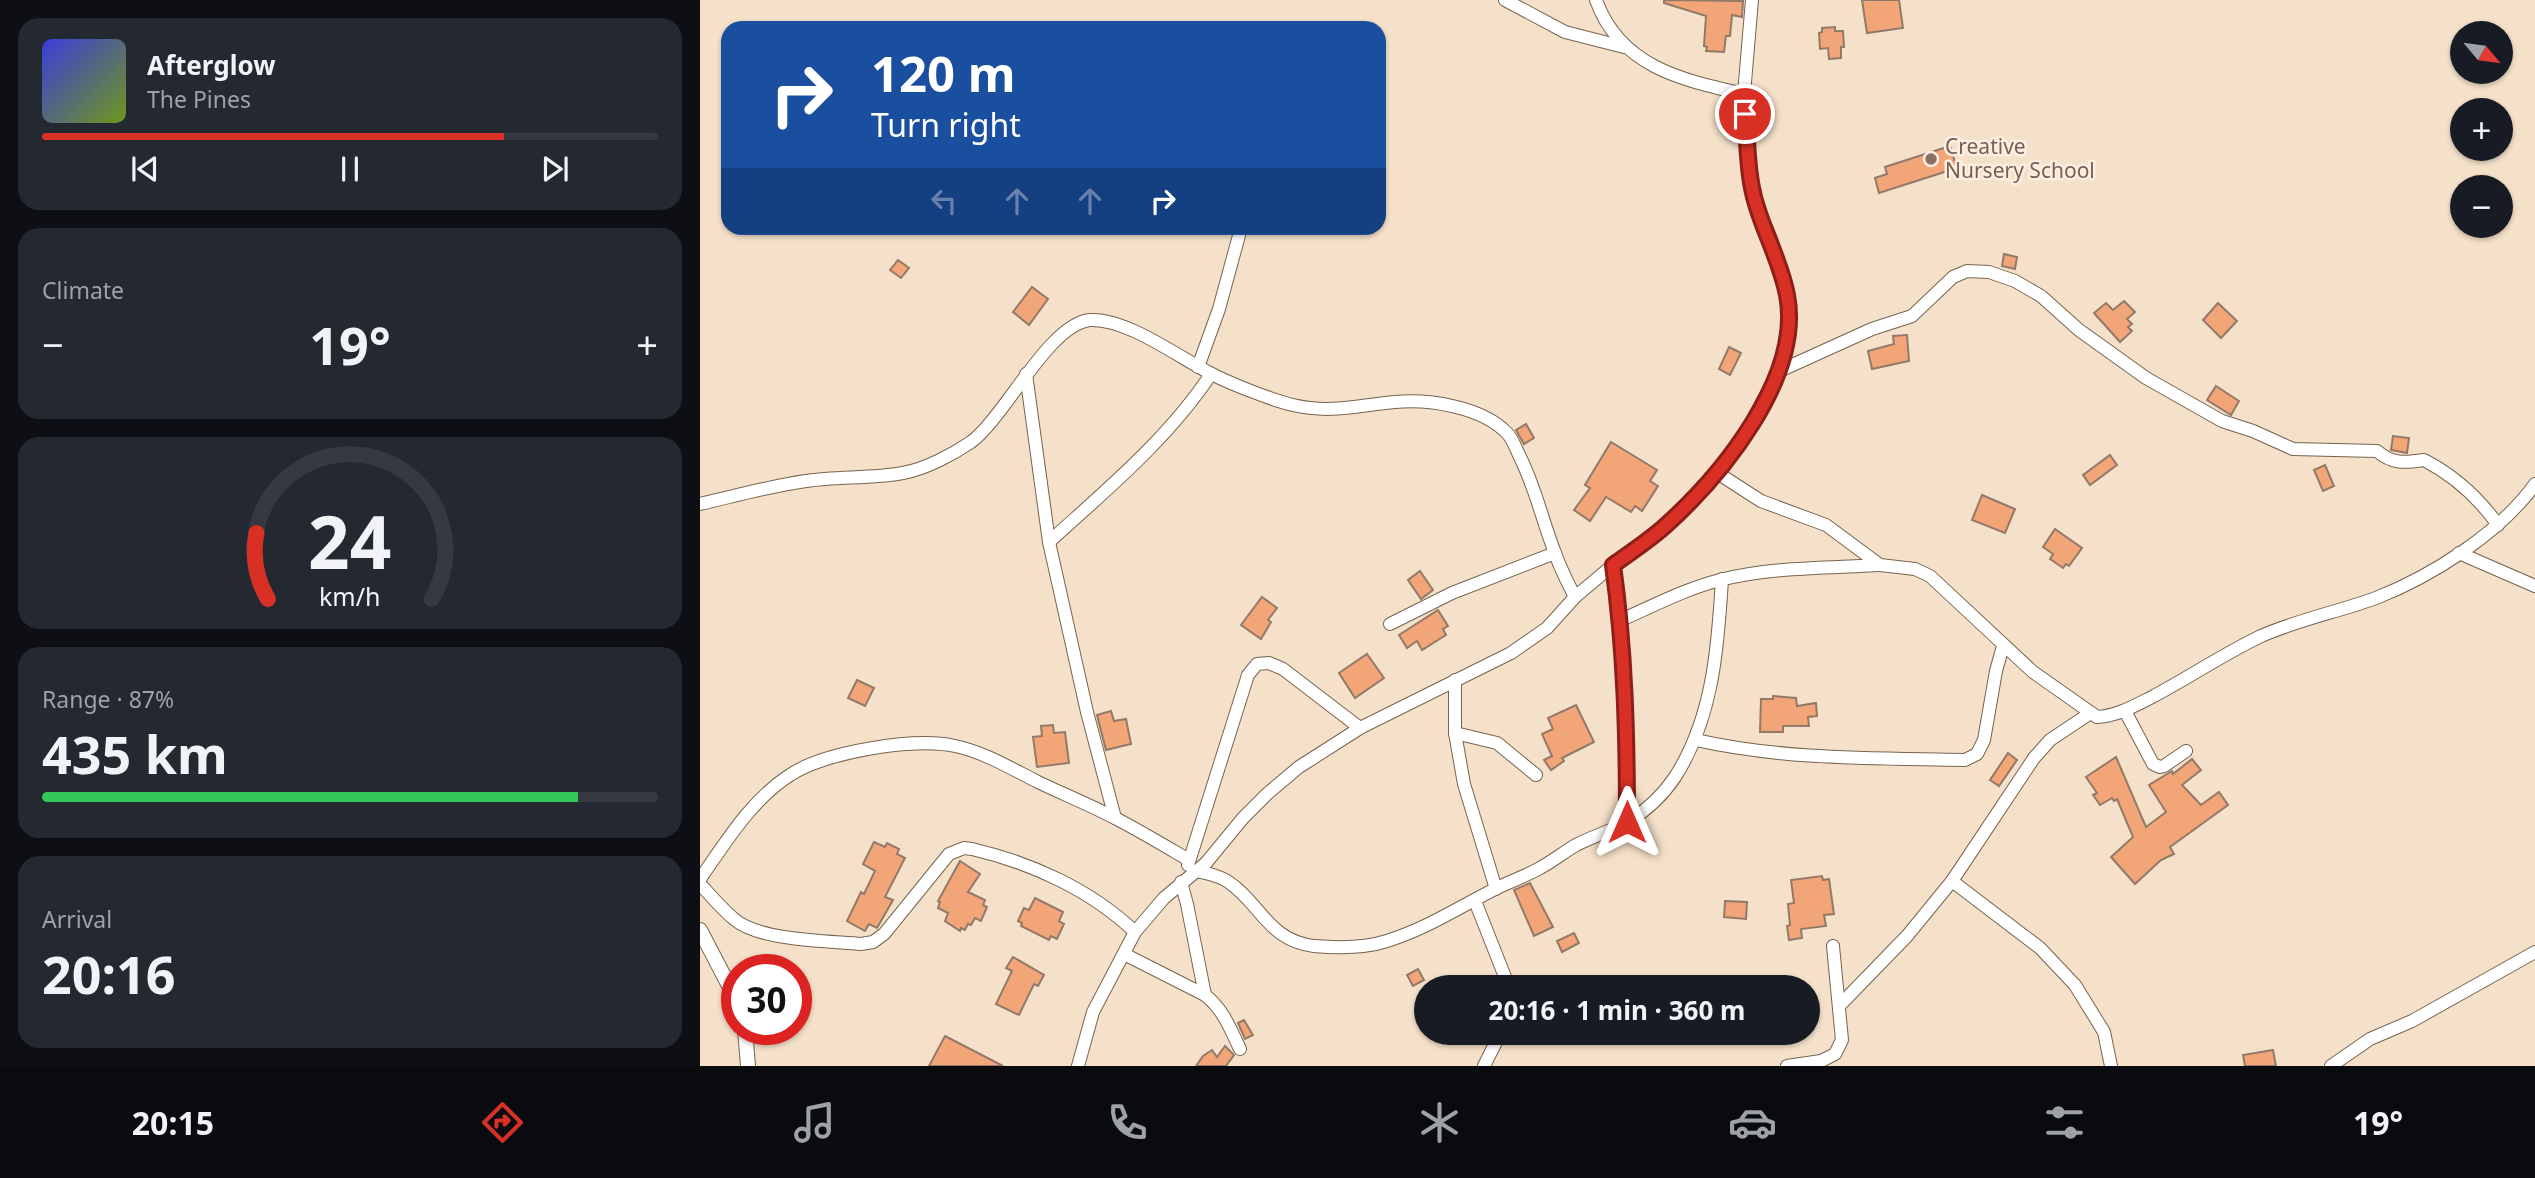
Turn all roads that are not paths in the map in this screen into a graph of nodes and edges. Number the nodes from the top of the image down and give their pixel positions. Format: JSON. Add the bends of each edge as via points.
{"nodes":[{"id":1,"x":1506,"y":0,"type":"edge"},
{"id":2,"x":1596,"y":0,"type":"edge"},
{"id":3,"x":1752,"y":0,"type":"edge"},
{"id":4,"x":1624,"y":47,"type":"junction"},
{"id":5,"x":1744,"y":94,"type":"junction"},
{"id":6,"x":1239,"y":235,"type":"edge"},
{"id":7,"x":1198,"y":366,"type":"junction"},
{"id":8,"x":1777,"y":372,"type":"junction"},
{"id":9,"x":1026,"y":374,"type":"junction"},
{"id":10,"x":1211,"y":374,"type":"junction"},
{"id":11,"x":1716,"y":472,"type":"junction"},
{"id":12,"x":2535,"y":484,"type":"edge"},
{"id":13,"x":700,"y":504,"type":"edge"},
{"id":14,"x":2498,"y":525,"type":"junction"},
{"id":15,"x":1049,"y":542,"type":"junction"},
{"id":16,"x":1555,"y":553,"type":"junction"},
{"id":17,"x":2459,"y":553,"type":"junction"},
{"id":18,"x":1613,"y":565,"type":"junction"},
{"id":19,"x":1880,"y":565,"type":"junction"},
{"id":20,"x":1723,"y":579,"type":"junction"},
{"id":21,"x":2535,"y":586,"type":"edge"},
{"id":22,"x":1575,"y":597,"type":"junction"},
{"id":23,"x":1620,"y":620,"type":"junction"},
{"id":24,"x":1390,"y":624,"type":"dead end"},
{"id":25,"x":2003,"y":646,"type":"junction"},
{"id":26,"x":1455,"y":680,"type":"junction"},
{"id":27,"x":2124,"y":711,"type":"junction"},
{"id":28,"x":2089,"y":713,"type":"junction"},
{"id":29,"x":1360,"y":728,"type":"junction"},
{"id":30,"x":1455,"y":733,"type":"junction"},
{"id":31,"x":1696,"y":740,"type":"junction"},
{"id":32,"x":2186,"y":751,"type":"dead end"},
{"id":33,"x":1536,"y":775,"type":"dead end"},
{"id":34,"x":1115,"y":818,"type":"junction"},
{"id":35,"x":1627,"y":822,"type":"junction"},
{"id":36,"x":1189,"y":860,"type":"junction"},
{"id":37,"x":1197,"y":871,"type":"junction"},
{"id":38,"x":1183,"y":880,"type":"junction"},
{"id":39,"x":1952,"y":881,"type":"junction"},
{"id":40,"x":700,"y":882,"type":"edge"},
{"id":41,"x":1496,"y":889,"type":"junction"},
{"id":42,"x":1475,"y":901,"type":"junction"},
{"id":43,"x":700,"y":930,"type":"edge"},
{"id":44,"x":1135,"y":932,"type":"junction"},
{"id":45,"x":1833,"y":946,"type":"dead end"},
{"id":46,"x":2535,"y":952,"type":"edge"},
{"id":47,"x":1124,"y":954,"type":"junction"},
{"id":48,"x":721,"y":970,"type":"edge"},
{"id":49,"x":1504,"y":975,"type":"edge"},
{"id":50,"x":1205,"y":995,"type":"junction"},
{"id":51,"x":1839,"y":1006,"type":"junction"},
{"id":52,"x":746,"y":1045,"type":"edge"},
{"id":53,"x":1494,"y":1045,"type":"edge"},
{"id":54,"x":1240,"y":1049,"type":"dead end"},
{"id":55,"x":1835,"y":1060,"type":"edge"},
{"id":56,"x":1080,"y":1065,"type":"edge"},
{"id":57,"x":748,"y":1066,"type":"edge"},
{"id":58,"x":1484,"y":1066,"type":"edge"},
{"id":59,"x":1787,"y":1066,"type":"edge"},
{"id":60,"x":2111,"y":1066,"type":"edge"},
{"id":61,"x":2331,"y":1066,"type":"edge"}],
"edges":[{"from":1,"to":4,"type":"street","via":[[1565,32]]},
{"from":2,"to":4,"type":"street"},
{"from":3,"to":5,"type":"street"},
{"from":4,"to":5,"type":"street","via":[[1660,71]]},
{"from":5,"to":8,"type":"street","via":[[1748,165],[1756,204],[1788,296],[1784,352]]},
{"from":6,"to":7,"type":"street"},
{"from":7,"to":9,"type":"street","via":[[1132,331],[1088,320],[1068,331]]},
{"from":7,"to":10,"type":"street"},
{"from":8,"to":11,"type":"street","via":[[1743,438]]},
{"from":8,"to":14,"type":"street","via":[[1912,316],[1953,277],[1967,271],[1989,272],[2041,296],[2079,330],[2200,411],[2293,449],[2377,451],[2389,461],[2424,460],[2465,486]]},
{"from":9,"to":13,"type":"street","via":[[992,423],[971,442],[938,460],[904,473],[807,480]]},
{"from":9,"to":15,"type":"street"},
{"from":10,"to":15,"type":"street","via":[[1182,414]]},
{"from":10,"to":16,"type":"street","via":[[1292,405],[1329,411],[1397,401],[1424,403],[1455,407],[1495,423],[1508,435],[1533,484]]},
{"from":11,"to":18,"type":"street","via":[[1663,528]]},
{"from":11,"to":19,"type":"street","via":[[1761,501],[1826,525]]},
{"from":12,"to":14,"type":"street"},
{"from":14,"to":17,"type":"street"},
{"from":15,"to":34,"type":"street"},
{"from":16,"to":22,"type":"street"},
{"from":16,"to":24,"type":"street","via":[[1452,593]]},
{"from":17,"to":21,"type":"street"},
{"from":17,"to":27,"type":"street","via":[[2376,598],[2260,637]]},
{"from":18,"to":22,"type":"street"},
{"from":18,"to":23,"type":"street"},
{"from":19,"to":20,"type":"street"},
{"from":19,"to":25,"type":"street","via":[[1915,569],[1930,576]]},
{"from":20,"to":23,"type":"street"},
{"from":20,"to":31,"type":"street","via":[[1712,679]]},
{"from":22,"to":26,"type":"street","via":[[1547,628],[1511,653]]},
{"from":23,"to":35,"type":"street","via":[[1628,730]]},
{"from":25,"to":28,"type":"street"},
{"from":25,"to":31,"type":"street","via":[[1984,740],[1977,754],[1965,760],[1806,757]]},
{"from":26,"to":29,"type":"street"},
{"from":26,"to":30,"type":"street"},
{"from":27,"to":28,"type":"street","via":[[2101,717]]},
{"from":27,"to":32,"type":"street","via":[[2153,764],[2164,766]]},
{"from":28,"to":39,"type":"street","via":[[2050,740],[2034,758]]},
{"from":29,"to":36,"type":"street","via":[[1283,669],[1257,664],[1244,686]]},
{"from":29,"to":37,"type":"street","via":[[1267,794]]},
{"from":30,"to":33,"type":"street","via":[[1497,743]]},
{"from":30,"to":41,"type":"street","via":[[1464,784]]},
{"from":31,"to":35,"type":"street","via":[[1655,802]]},
{"from":34,"to":36,"type":"street"},
{"from":34,"to":40,"type":"street","via":[[955,746],[902,744],[820,760],[791,774],[764,795]]},
{"from":35,"to":41,"type":"street"},
{"from":36,"to":38,"type":"street"},
{"from":37,"to":38,"type":"street"},
{"from":37,"to":42,"type":"street","via":[[1226,880],[1275,931],[1311,946],[1384,942],[1433,924]]},
{"from":38,"to":44,"type":"street"},
{"from":38,"to":50,"type":"street"},
{"from":39,"to":51,"type":"street","via":[[1907,936]]},
{"from":39,"to":60,"type":"street","via":[[2040,948],[2075,985],[2104,1032]]},
{"from":40,"to":44,"type":"street","via":[[747,927],[788,937],[862,944],[884,934],[949,854],[964,848],[1065,883],[1115,913]]},
{"from":41,"to":42,"type":"street"},
{"from":42,"to":49,"type":"street"},
{"from":43,"to":48,"type":"street"},
{"from":44,"to":47,"type":"street"},
{"from":45,"to":51,"type":"street"},
{"from":46,"to":61,"type":"street","via":[[2370,1039]]},
{"from":47,"to":50,"type":"street"},
{"from":47,"to":56,"type":"street","via":[[1093,1012]]},
{"from":50,"to":54,"type":"street","via":[[1223,1013]]},
{"from":51,"to":55,"type":"street","via":[[1842,1040]]},
{"from":52,"to":57,"type":"street"},
{"from":53,"to":58,"type":"street"},
{"from":55,"to":59,"type":"street"}]}
